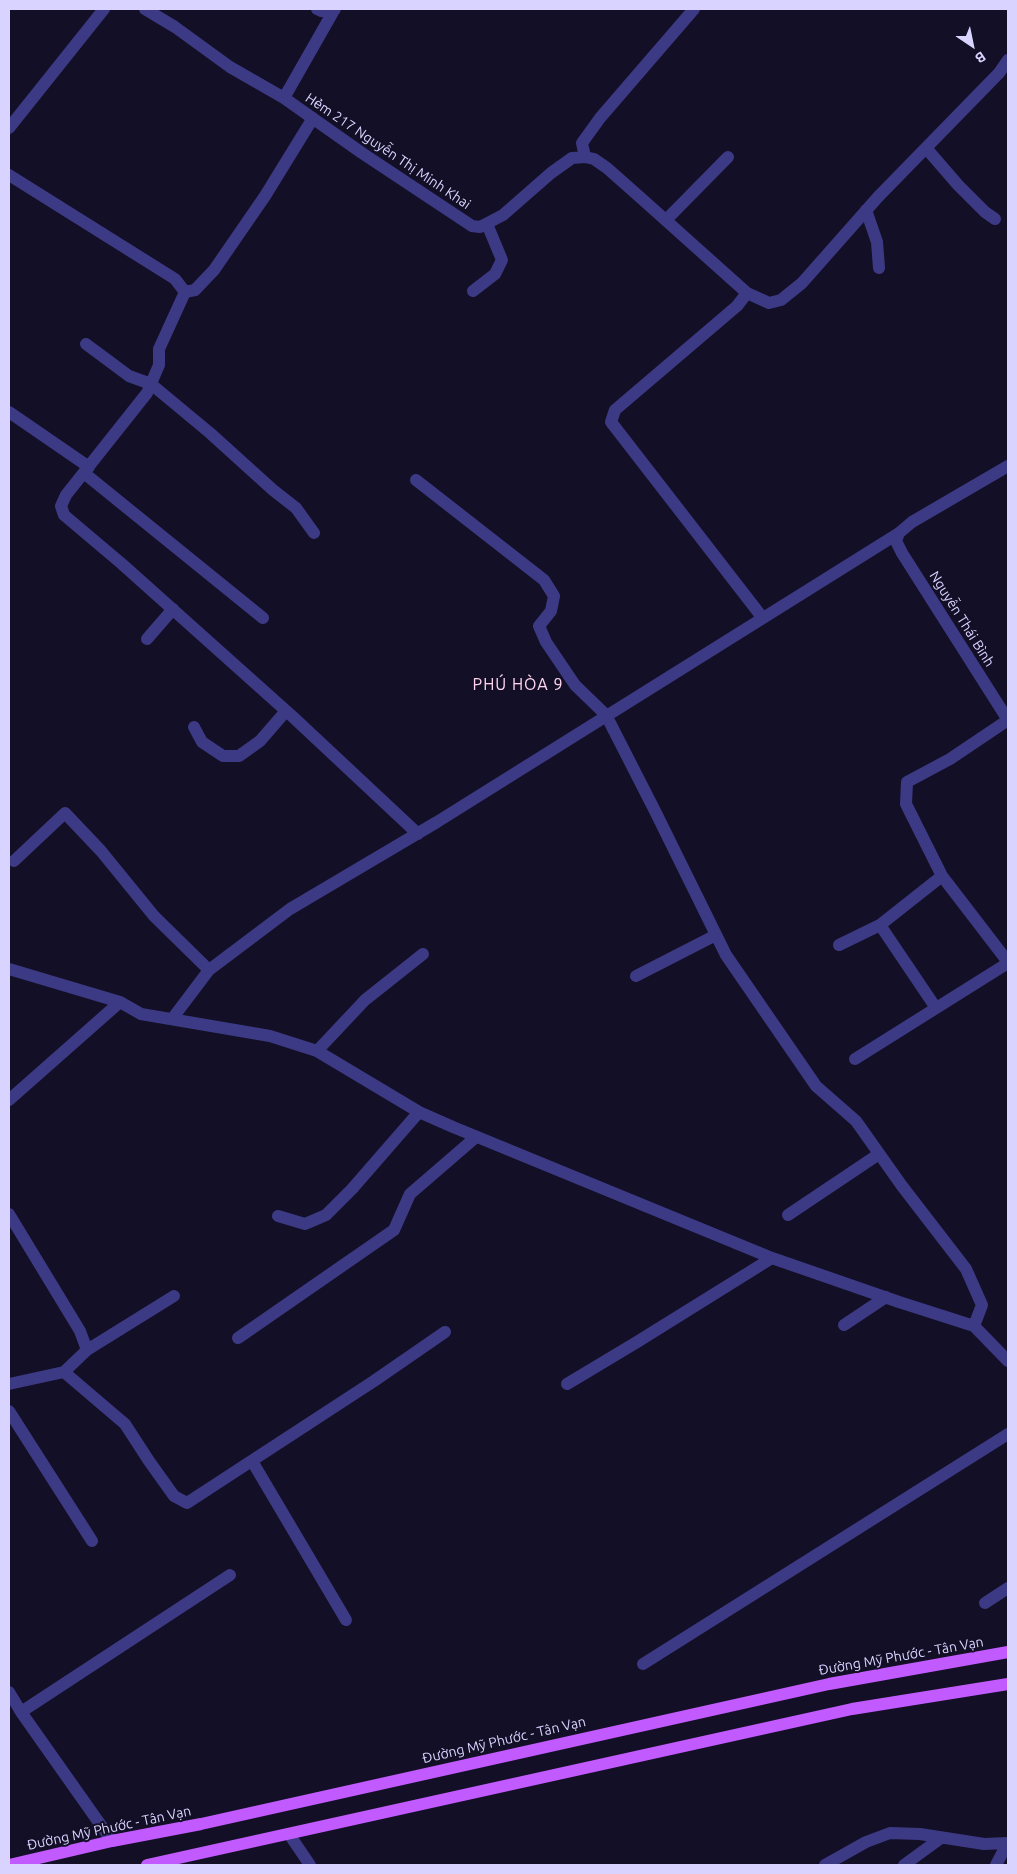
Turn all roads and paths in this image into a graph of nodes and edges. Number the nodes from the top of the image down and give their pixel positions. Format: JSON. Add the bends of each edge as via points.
{"nodes":[{"id":1,"x":104,"y":9,"type":"edge"},
{"id":2,"x":145,"y":9,"type":"edge"},
{"id":3,"x":317,"y":9,"type":"edge"},
{"id":4,"x":694,"y":9,"type":"edge"},
{"id":5,"x":334,"y":10,"type":"edge"},
{"id":6,"x":1008,"y":60,"type":"edge"},
{"id":7,"x":284,"y":98,"type":"junction"},
{"id":8,"x":313,"y":118,"type":"junction"},
{"id":9,"x":9,"y":128,"type":"edge"},
{"id":10,"x":926,"y":148,"type":"junction"},
{"id":11,"x":585,"y":157,"type":"junction"},
{"id":12,"x":728,"y":158,"type":"dead end"},
{"id":13,"x":9,"y":175,"type":"edge"},
{"id":14,"x":866,"y":210,"type":"junction"},
{"id":15,"x":995,"y":219,"type":"dead end"},
{"id":16,"x":666,"y":220,"type":"junction"},
{"id":17,"x":487,"y":224,"type":"junction"},
{"id":18,"x":879,"y":268,"type":"dead end"},
{"id":19,"x":473,"y":291,"type":"dead end"},
{"id":20,"x":185,"y":292,"type":"junction"},
{"id":21,"x":747,"y":293,"type":"junction"},
{"id":22,"x":86,"y":344,"type":"dead end"},
{"id":23,"x":151,"y":384,"type":"junction"},
{"id":24,"x":9,"y":412,"type":"edge"},
{"id":25,"x":1008,"y":466,"type":"edge"},
{"id":26,"x":86,"y":470,"type":"junction"},
{"id":27,"x":416,"y":480,"type":"dead end"},
{"id":28,"x":899,"y":533,"type":"junction"},
{"id":29,"x":314,"y":534,"type":"dead end"},
{"id":30,"x":173,"y":609,"type":"junction"},
{"id":31,"x":762,"y":617,"type":"junction"},
{"id":32,"x":264,"y":618,"type":"dead end"},
{"id":33,"x":147,"y":639,"type":"dead end"},
{"id":34,"x":286,"y":711,"type":"junction"},
{"id":35,"x":606,"y":716,"type":"junction"},
{"id":36,"x":1008,"y":720,"type":"edge"},
{"id":37,"x":194,"y":727,"type":"dead end"},
{"id":38,"x":418,"y":834,"type":"junction"},
{"id":39,"x":14,"y":861,"type":"dead end"},
{"id":40,"x":942,"y":876,"type":"junction"},
{"id":41,"x":880,"y":926,"type":"junction"},
{"id":42,"x":716,"y":935,"type":"junction"},
{"id":43,"x":839,"y":945,"type":"dead end"},
{"id":44,"x":423,"y":954,"type":"dead end"},
{"id":45,"x":1008,"y":962,"type":"edge"},
{"id":46,"x":9,"y":969,"type":"edge"},
{"id":47,"x":209,"y":970,"type":"junction"},
{"id":48,"x":636,"y":976,"type":"dead end"},
{"id":49,"x":120,"y":1002,"type":"junction"},
{"id":50,"x":936,"y":1008,"type":"junction"},
{"id":51,"x":172,"y":1019,"type":"junction"},
{"id":52,"x":317,"y":1051,"type":"junction"},
{"id":53,"x":855,"y":1059,"type":"dead end"},
{"id":54,"x":9,"y":1100,"type":"edge"},
{"id":55,"x":419,"y":1112,"type":"junction"},
{"id":56,"x":476,"y":1137,"type":"junction"},
{"id":57,"x":879,"y":1154,"type":"junction"},
{"id":58,"x":9,"y":1214,"type":"edge"},
{"id":59,"x":788,"y":1215,"type":"dead end"},
{"id":60,"x":278,"y":1216,"type":"dead end"},
{"id":61,"x":14,"y":1234,"type":"edge"},
{"id":62,"x":772,"y":1258,"type":"junction"},
{"id":63,"x":174,"y":1296,"type":"dead end"},
{"id":64,"x":886,"y":1298,"type":"junction"},
{"id":65,"x":844,"y":1325,"type":"dead end"},
{"id":66,"x":974,"y":1326,"type":"junction"},
{"id":67,"x":445,"y":1332,"type":"dead end"},
{"id":68,"x":238,"y":1338,"type":"dead end"},
{"id":69,"x":87,"y":1350,"type":"junction"},
{"id":70,"x":1008,"y":1361,"type":"edge"},
{"id":71,"x":64,"y":1372,"type":"junction"},
{"id":72,"x":9,"y":1384,"type":"edge"},
{"id":73,"x":567,"y":1384,"type":"dead end"},
{"id":74,"x":9,"y":1411,"type":"edge"},
{"id":75,"x":1008,"y":1434,"type":"edge"},
{"id":76,"x":252,"y":1461,"type":"junction"},
{"id":77,"x":92,"y":1541,"type":"dead end"},
{"id":78,"x":230,"y":1575,"type":"dead end"},
{"id":79,"x":1008,"y":1588,"type":"edge"},
{"id":80,"x":985,"y":1603,"type":"dead end"},
{"id":81,"x":346,"y":1620,"type":"dead end"},
{"id":82,"x":1008,"y":1652,"type":"edge"},
{"id":83,"x":643,"y":1664,"type":"dead end"},
{"id":84,"x":1008,"y":1684,"type":"edge"},
{"id":85,"x":9,"y":1692,"type":"edge"},
{"id":86,"x":21,"y":1712,"type":"junction"},
{"id":87,"x":289,"y":1834,"type":"junction"},
{"id":88,"x":940,"y":1838,"type":"junction"},
{"id":89,"x":112,"y":1841,"type":"junction"},
{"id":90,"x":1008,"y":1844,"type":"edge"},
{"id":91,"x":9,"y":1865,"type":"edge"},
{"id":92,"x":147,"y":1865,"type":"edge"},
{"id":93,"x":310,"y":1865,"type":"edge"},
{"id":94,"x":825,"y":1865,"type":"edge"},
{"id":95,"x":904,"y":1865,"type":"edge"},
{"id":96,"x":996,"y":1865,"type":"edge"}],
"edges":[{"from":1,"to":9,"type":"street"},
{"from":2,"to":7,"type":"street","name":"Hẻm 217 Nguyễn Thị Minh Khai","via":[[230,67]]},
{"from":3,"to":5,"type":"street"},
{"from":4,"to":11,"type":"street","via":[[600,118],[582,143]]},
{"from":5,"to":7,"type":"street"},
{"from":6,"to":10,"type":"street"},
{"from":7,"to":8,"type":"street","name":"Hẻm 217 Nguyễn Thị Minh Khai"},
{"from":8,"to":17,"type":"street","name":"Hẻm 217 Nguyễn Thị Minh Khai","via":[[464,222],[480,227]]},
{"from":8,"to":20,"type":"street","via":[[214,270],[195,290]]},
{"from":10,"to":14,"type":"street"},
{"from":10,"to":15,"type":"street","via":[[958,185]]},
{"from":11,"to":16,"type":"street","via":[[607,168]]},
{"from":11,"to":17,"type":"street","via":[[572,158],[503,215]]},
{"from":12,"to":16,"type":"street"},
{"from":13,"to":20,"type":"street","via":[[176,279]]},
{"from":14,"to":18,"type":"street","via":[[877,242]]},
{"from":14,"to":21,"type":"street","via":[[802,282],[781,300],[768,303]]},
{"from":16,"to":21,"type":"street"},
{"from":17,"to":19,"type":"street","via":[[502,260],[495,274]]},
{"from":20,"to":23,"type":"street","via":[[159,349],[159,365]]},
{"from":21,"to":31,"type":"street","via":[[737,306],[616,410],[611,422]]},
{"from":22,"to":23,"type":"street","via":[[129,376]]},
{"from":23,"to":26,"type":"street"},
{"from":23,"to":29,"type":"street","via":[[296,508]]},
{"from":24,"to":26,"type":"street"},
{"from":25,"to":28,"type":"street","via":[[912,522]]},
{"from":26,"to":30,"type":"street","via":[[60,506],[64,515]]},
{"from":26,"to":32,"type":"street"},
{"from":27,"to":35,"type":"street","via":[[544,580],[554,596],[551,611],[539,626],[546,642],[575,685]]},
{"from":28,"to":31,"type":"street"},
{"from":28,"to":36,"type":"street","name":"Nguyễn Thái Bình","via":[[896,542],[902,553]]},
{"from":30,"to":33,"type":"street"},
{"from":30,"to":34,"type":"street"},
{"from":31,"to":35,"type":"street"},
{"from":34,"to":37,"type":"street","via":[[260,741],[239,756],[223,756],[202,742]]},
{"from":34,"to":38,"type":"street"},
{"from":35,"to":38,"type":"street"},
{"from":35,"to":42,"type":"street"},
{"from":36,"to":40,"type":"street","via":[[950,759],[907,782],[906,804]]},
{"from":38,"to":47,"type":"street","via":[[290,909]]},
{"from":39,"to":47,"type":"street","via":[[65,813],[154,916]]},
{"from":40,"to":41,"type":"street"},
{"from":40,"to":45,"type":"street"},
{"from":41,"to":43,"type":"street"},
{"from":41,"to":50,"type":"street"},
{"from":42,"to":48,"type":"street"},
{"from":42,"to":57,"type":"street","via":[[726,955],[816,1086],[856,1122]]},
{"from":44,"to":52,"type":"street","via":[[365,1000]]},
{"from":45,"to":50,"type":"street"},
{"from":46,"to":49,"type":"street"},
{"from":47,"to":51,"type":"street"},
{"from":49,"to":51,"type":"street","via":[[141,1014]]},
{"from":49,"to":54,"type":"street"},
{"from":50,"to":53,"type":"street"},
{"from":51,"to":52,"type":"street","via":[[270,1036]]},
{"from":52,"to":55,"type":"street"},
{"from":55,"to":56,"type":"street"},
{"from":55,"to":60,"type":"street","via":[[352,1190],[326,1215],[305,1224]]},
{"from":56,"to":62,"type":"street"},
{"from":56,"to":68,"type":"street","via":[[410,1194],[394,1230]]},
{"from":57,"to":59,"type":"street"},
{"from":57,"to":66,"type":"street","via":[[966,1269],[982,1305]]},
{"from":58,"to":61,"type":"street"},
{"from":61,"to":69,"type":"street","via":[[80,1331]]},
{"from":62,"to":64,"type":"street"},
{"from":62,"to":73,"type":"street"},
{"from":63,"to":69,"type":"street"},
{"from":64,"to":65,"type":"street"},
{"from":64,"to":66,"type":"street"},
{"from":66,"to":70,"type":"street"},
{"from":67,"to":76,"type":"street"},
{"from":69,"to":71,"type":"street"},
{"from":71,"to":72,"type":"street"},
{"from":71,"to":76,"type":"street","via":[[125,1424],[174,1496],[187,1503]]},
{"from":74,"to":77,"type":"street"},
{"from":75,"to":83,"type":"street"},
{"from":76,"to":81,"type":"street"},
{"from":78,"to":86,"type":"street"},
{"from":79,"to":80,"type":"street"},
{"from":82,"to":89,"type":"main road","name":"Đường Mỹ Phước - Tân Vạn","via":[[829,1684],[202,1824]]},
{"from":84,"to":87,"type":"main road","via":[[852,1709]]},
{"from":85,"to":86,"type":"street"},
{"from":86,"to":89,"type":"street"},
{"from":87,"to":92,"type":"main road"},
{"from":87,"to":93,"type":"street"},
{"from":88,"to":90,"type":"street"},
{"from":88,"to":94,"type":"street","via":[[890,1833],[866,1842]]},
{"from":88,"to":95,"type":"street"},
{"from":89,"to":91,"type":"main road","name":"Đường Mỹ Phước - Tân Vạn"},
{"from":90,"to":96,"type":"street"}]}
